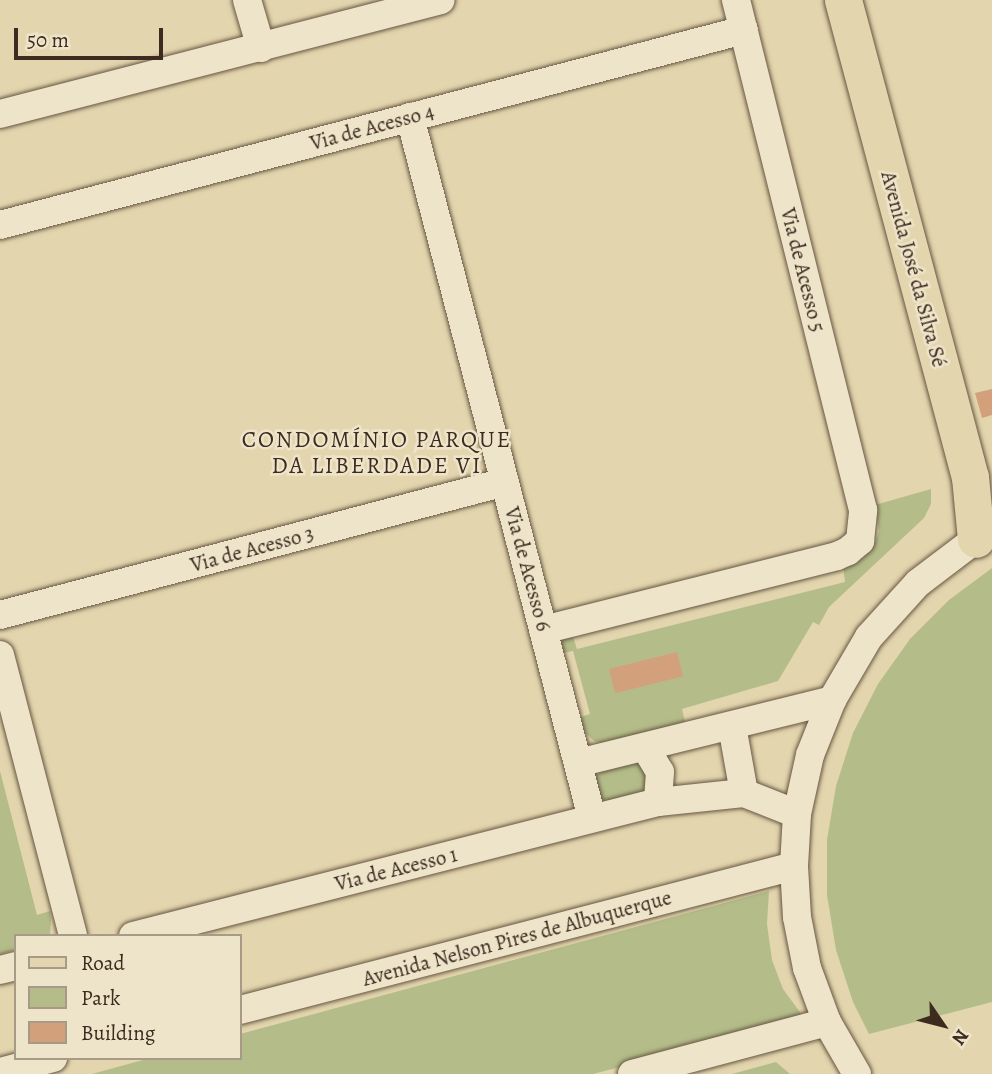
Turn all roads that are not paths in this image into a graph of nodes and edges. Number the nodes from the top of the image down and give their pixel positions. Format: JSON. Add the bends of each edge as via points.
{"nodes":[{"id":1,"x":247,"y":0,"type":"edge"},
{"id":2,"x":440,"y":0,"type":"edge"},
{"id":3,"x":736,"y":0,"type":"edge"},
{"id":4,"x":843,"y":0,"type":"edge"},
{"id":5,"x":744,"y":30,"type":"junction"},
{"id":6,"x":261,"y":48,"type":"junction"},
{"id":7,"x":0,"y":114,"type":"edge"},
{"id":8,"x":410,"y":117,"type":"junction"},
{"id":9,"x":0,"y":225,"type":"edge"},
{"id":10,"x":505,"y":482,"type":"junction"},
{"id":11,"x":984,"y":535,"type":"edge"},
{"id":12,"x":0,"y":615,"type":"edge"},
{"id":13,"x":543,"y":630,"type":"junction"},
{"id":14,"x":0,"y":655,"type":"edge"},
{"id":15,"x":832,"y":699,"type":"junction"},
{"id":16,"x":732,"y":726,"type":"junction"},
{"id":17,"x":646,"y":747,"type":"junction"},
{"id":18,"x":578,"y":763,"type":"junction"},
{"id":19,"x":744,"y":793,"type":"junction"},
{"id":20,"x":658,"y":802,"type":"junction"},
{"id":21,"x":797,"y":814,"type":"junction"},
{"id":22,"x":592,"y":818,"type":"junction"},
{"id":23,"x":794,"y":866,"type":"junction"},
{"id":24,"x":72,"y":934,"type":"edge"},
{"id":25,"x":142,"y":934,"type":"edge"},
{"id":26,"x":242,"y":1009,"type":"edge"},
{"id":27,"x":832,"y":1033,"type":"junction"},
{"id":28,"x":45,"y":1060,"type":"edge"},
{"id":29,"x":0,"y":1072,"type":"edge"},
{"id":30,"x":632,"y":1074,"type":"edge"},
{"id":31,"x":831,"y":1074,"type":"edge"},
{"id":32,"x":857,"y":1074,"type":"edge"}],
"edges":[{"from":1,"to":6,"type":"street"},
{"from":2,"to":6,"type":"street"},
{"from":3,"to":5,"type":"street","name":"Via de Acesso 5"},
{"from":4,"to":11,"type":"main road","name":"Avenida José da Silva Sé"},
{"from":5,"to":8,"type":"street","name":"Via de Acesso 4"},
{"from":5,"to":13,"type":"street","name":"Via de Acesso 5","via":[[863,510],[860,541],[837,556]]},
{"from":6,"to":7,"type":"street"},
{"from":8,"to":9,"type":"street","name":"Via de Acesso 4"},
{"from":8,"to":10,"type":"street","name":"Via de Acesso 6"},
{"from":10,"to":12,"type":"street","name":"Via de Acesso 3"},
{"from":10,"to":13,"type":"street","name":"Via de Acesso 6"},
{"from":11,"to":15,"type":"street","name":"Avenida José da Silva Sé","via":[[918,583],[869,637]]},
{"from":13,"to":18,"type":"street","name":"Via de Acesso 6"},
{"from":14,"to":24,"type":"street"},
{"from":15,"to":16,"type":"street"},
{"from":15,"to":21,"type":"street","name":"Avenida José da Silva Sé","via":[[810,755]]},
{"from":16,"to":17,"type":"street"},
{"from":16,"to":19,"type":"street"},
{"from":17,"to":18,"type":"street"},
{"from":17,"to":20,"type":"street","via":[[660,772]]},
{"from":18,"to":22,"type":"street","name":"Via de Acesso 6"},
{"from":19,"to":20,"type":"street","name":"Via de Acesso 1"},
{"from":19,"to":21,"type":"street"},
{"from":20,"to":22,"type":"street","name":"Via de Acesso 1"},
{"from":21,"to":23,"type":"street","name":"Avenida José da Silva Sé"},
{"from":22,"to":25,"type":"street","name":"Via de Acesso 1"},
{"from":23,"to":26,"type":"street","name":"Avenida Nelson Pires de Albuquerque"},
{"from":23,"to":27,"type":"street","name":"Avenida José da Silva Sé","via":[[807,968]]},
{"from":27,"to":30,"type":"street"},
{"from":27,"to":31,"type":"street"},
{"from":27,"to":32,"type":"street","name":"Avenida José da Silva Sé"},
{"from":28,"to":29,"type":"street"}]}
